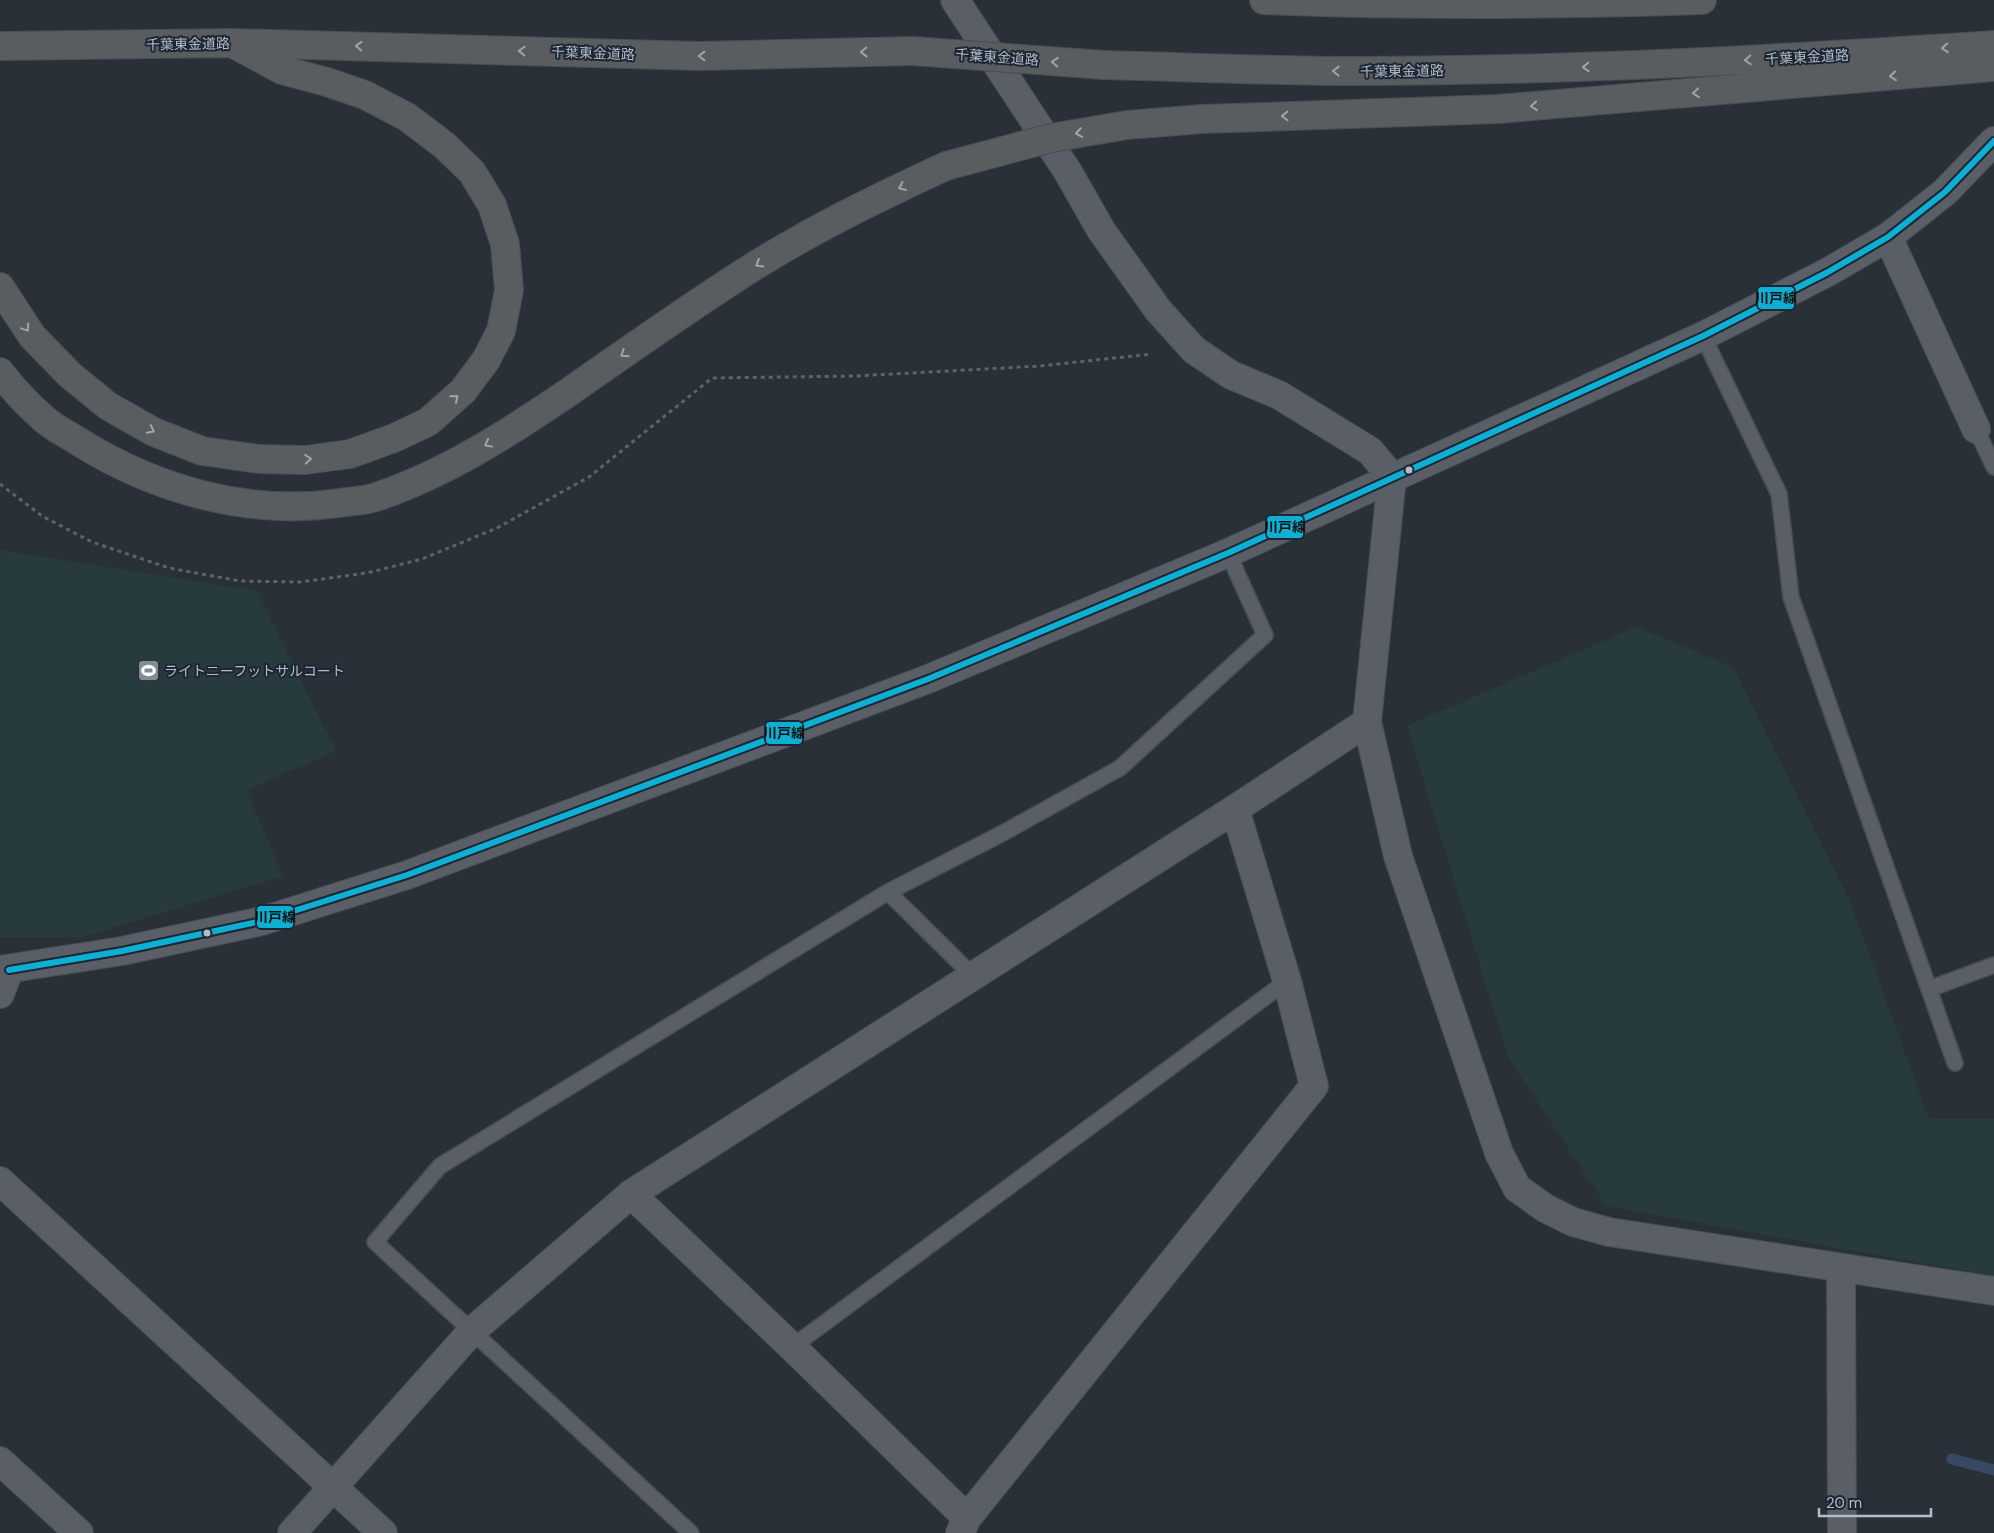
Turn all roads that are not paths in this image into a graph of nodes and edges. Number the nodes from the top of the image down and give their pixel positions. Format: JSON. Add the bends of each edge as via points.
{"nodes":[{"id":1,"x":955,"y":0,"type":"edge"},
{"id":2,"x":1264,"y":0,"type":"edge"},
{"id":3,"x":1702,"y":0,"type":"edge"},
{"id":4,"x":232,"y":43,"type":"junction"},
{"id":5,"x":1994,"y":45,"type":"edge"},
{"id":6,"x":10,"y":46,"type":"edge"},
{"id":7,"x":1994,"y":67,"type":"edge"},
{"id":8,"x":1988,"y":152,"type":"edge"},
{"id":9,"x":1888,"y":237,"type":"junction"},
{"id":10,"x":0,"y":287,"type":"edge"},
{"id":11,"x":1703,"y":336,"type":"junction"},
{"id":12,"x":0,"y":372,"type":"edge"},
{"id":13,"x":1976,"y":429,"type":"joint"},
{"id":14,"x":1994,"y":467,"type":"edge"},
{"id":15,"x":1392,"y":477,"type":"junction"},
{"id":16,"x":1228,"y":553,"type":"junction"},
{"id":17,"x":1367,"y":722,"type":"junction"},
{"id":18,"x":1235,"y":809,"type":"junction"},
{"id":19,"x":888,"y":892,"type":"junction"},
{"id":20,"x":1994,"y":966,"type":"edge"},
{"id":21,"x":972,"y":976,"type":"junction"},
{"id":22,"x":3,"y":978,"type":"edge"},
{"id":23,"x":1287,"y":981,"type":"junction"},
{"id":24,"x":1929,"y":989,"type":"junction"},
{"id":25,"x":1955,"y":1063,"type":"dead end"},
{"id":26,"x":0,"y":1181,"type":"edge"},
{"id":27,"x":631,"y":1194,"type":"junction"},
{"id":28,"x":1841,"y":1268,"type":"junction"},
{"id":29,"x":1994,"y":1291,"type":"edge"},
{"id":30,"x":472,"y":1331,"type":"junction"},
{"id":31,"x":792,"y":1347,"type":"junction"},
{"id":32,"x":0,"y":1461,"type":"edge"},
{"id":33,"x":332,"y":1487,"type":"junction"},
{"id":34,"x":964,"y":1526,"type":"edge"},
{"id":35,"x":66,"y":1528,"type":"edge"},
{"id":36,"x":292,"y":1533,"type":"edge"},
{"id":37,"x":383,"y":1533,"type":"edge"},
{"id":38,"x":691,"y":1533,"type":"edge"},
{"id":39,"x":1842,"y":1533,"type":"edge"}],
"edges":[{"from":1,"to":15,"type":"street","via":[[1068,172],[1101,230],[1158,310],[1194,350],[1231,375],[1279,396],[1370,452]]},
{"from":2,"to":3,"type":"highway","via":[[1526,5]]},
{"from":5,"to":4,"type":"highway","name":"千葉東金道路","one_way":true,"bridge":true,"via":[[1681,64],[1353,71],[1104,65],[913,51],[701,56]]},
{"from":4,"to":6,"type":"highway","name":"千葉東金道路"},
{"from":10,"to":4,"type":"highway","one_way":true,"via":[[32,336],[70,375],[108,406],[154,432],[202,451],[259,459],[304,460],[350,454],[428,422],[463,391],[486,360],[501,330],[509,290],[505,244],[492,206],[472,172],[444,145],[407,117],[365,95],[282,70]]},
{"from":7,"to":12,"type":"highway","one_way":true,"bridge":true,"via":[[1498,109],[1202,119],[1127,125],[1051,138],[946,166],[820,227],[746,271],[506,434],[433,474],[374,498],[315,506],[258,505],[203,496],[148,478],[94,451],[46,421]]},
{"from":8,"to":9,"type":"street","via":[[1945,192]]},
{"from":9,"to":11,"type":"street","via":[[1828,272]]},
{"from":9,"to":13,"type":"street"},
{"from":11,"to":15,"type":"street"},
{"from":11,"to":24,"type":"lane","via":[[1779,494],[1790,598]]},
{"from":13,"to":14,"type":"lane"},
{"from":15,"to":16,"type":"street"},
{"from":15,"to":17,"type":"street"},
{"from":16,"to":19,"type":"lane","via":[[1265,635],[1120,768]]},
{"from":16,"to":22,"type":"street","via":[[928,680],[406,875],[262,921]]},
{"from":17,"to":18,"type":"street"},
{"from":17,"to":28,"type":"street","via":[[1398,856],[1499,1153],[1517,1188],[1545,1208],[1573,1222],[1609,1232]]},
{"from":18,"to":21,"type":"street"},
{"from":18,"to":23,"type":"street"},
{"from":19,"to":21,"type":"lane"},
{"from":19,"to":30,"type":"lane","via":[[440,1166],[375,1242]]},
{"from":20,"to":24,"type":"lane"},
{"from":21,"to":27,"type":"street"},
{"from":23,"to":31,"type":"lane"},
{"from":23,"to":34,"type":"street","via":[[1314,1086]]},
{"from":24,"to":25,"type":"lane"},
{"from":26,"to":33,"type":"street"},
{"from":27,"to":30,"type":"street"},
{"from":27,"to":31,"type":"street"},
{"from":28,"to":29,"type":"street"},
{"from":28,"to":39,"type":"street"},
{"from":30,"to":33,"type":"street"},
{"from":30,"to":38,"type":"lane"},
{"from":31,"to":34,"type":"street"},
{"from":32,"to":35,"type":"street"},
{"from":33,"to":36,"type":"street"},
{"from":33,"to":37,"type":"street"}]}
